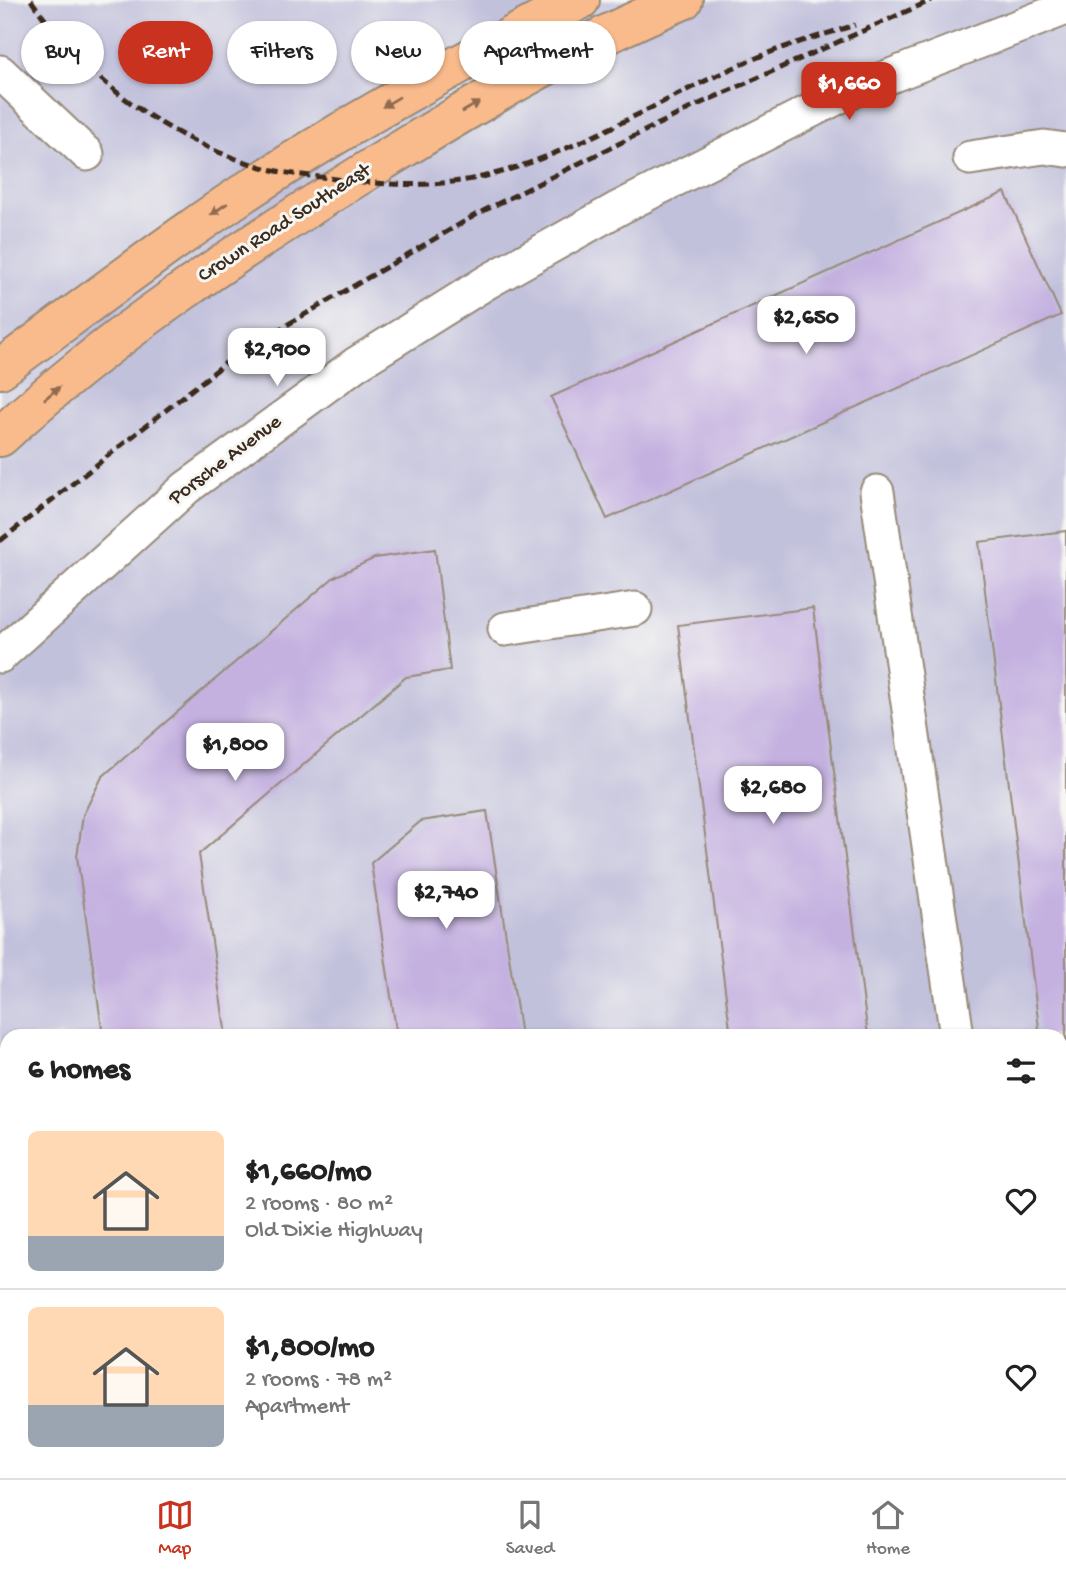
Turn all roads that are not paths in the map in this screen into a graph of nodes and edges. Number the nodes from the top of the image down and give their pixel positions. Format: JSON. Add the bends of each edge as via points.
{"nodes":[{"id":1,"x":580,"y":0,"type":"edge"},
{"id":2,"x":683,"y":0,"type":"edge"},
{"id":3,"x":1066,"y":8,"type":"edge"},
{"id":4,"x":0,"y":72,"type":"edge"},
{"id":5,"x":1066,"y":150,"type":"edge"},
{"id":6,"x":87,"y":153,"type":"dead end"},
{"id":7,"x":970,"y":158,"type":"dead end"},
{"id":8,"x":0,"y":369,"type":"edge"},
{"id":9,"x":0,"y":437,"type":"edge"},
{"id":10,"x":877,"y":492,"type":"dead end"},
{"id":11,"x":635,"y":609,"type":"dead end"},
{"id":12,"x":505,"y":629,"type":"dead end"},
{"id":13,"x":0,"y":656,"type":"edge"},
{"id":14,"x":956,"y":1029,"type":"edge"}],
"edges":[{"from":1,"to":8,"type":"main road","one_way":true,"via":[[411,90],[276,171]]},
{"from":9,"to":2,"type":"main road","name":"Crown Road Southeast","one_way":true,"via":[[131,330],[253,240],[499,91]]},
{"from":3,"to":13,"type":"street","name":"Porsche Avenue","via":[[844,94],[619,208],[487,282],[345,372],[186,488]]},
{"from":4,"to":6,"type":"street"},
{"from":5,"to":7,"type":"street","via":[[1044,147]]},
{"from":10,"to":14,"type":"street"},
{"from":11,"to":12,"type":"street"}]}
